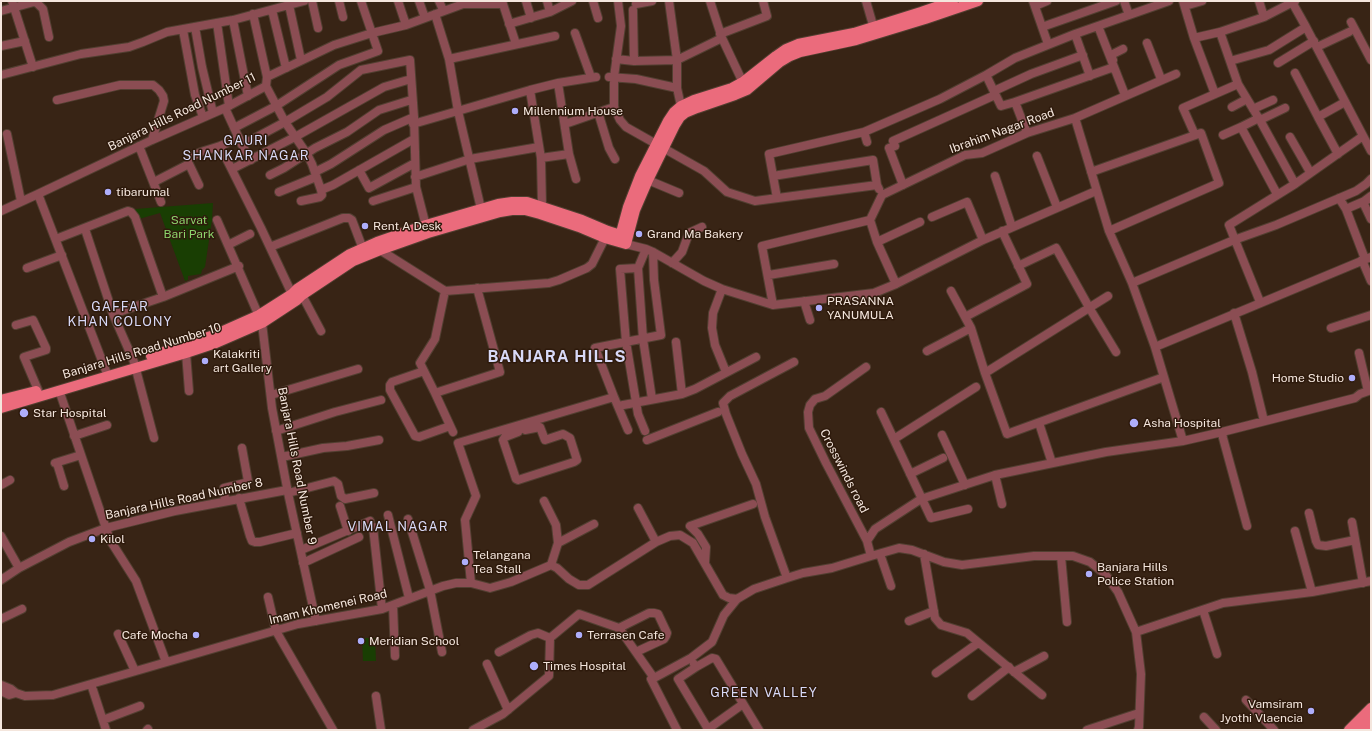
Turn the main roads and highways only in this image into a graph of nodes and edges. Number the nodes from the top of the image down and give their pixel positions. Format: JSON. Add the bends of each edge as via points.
{"nodes":[{"id":1,"x":953,"y":1,"type":"edge"},
{"id":2,"x":978,"y":1,"type":"edge"},
{"id":3,"x":930,"y":9,"type":"edge"},
{"id":4,"x":745,"y":86,"type":"junction"},
{"id":5,"x":660,"y":147,"type":"junction"},
{"id":6,"x":482,"y":213,"type":"junction"},
{"id":7,"x":623,"y":239,"type":"junction"},
{"id":8,"x":379,"y":246,"type":"junction"},
{"id":9,"x":297,"y":294,"type":"junction"},
{"id":10,"x":261,"y":319,"type":"junction"},
{"id":11,"x":134,"y":365,"type":"junction"},
{"id":12,"x":1,"y":400,"type":"edge"},
{"id":13,"x":1,"y":408,"type":"edge"},
{"id":14,"x":1371,"y":708,"type":"edge"},
{"id":15,"x":1371,"y":721,"type":"edge"},
{"id":16,"x":1349,"y":730,"type":"edge"},
{"id":17,"x":1362,"y":730,"type":"edge"}],
"edges":[{"from":1,"to":3,"type":"main road"},
{"from":2,"to":3,"type":"main road"},
{"from":3,"to":4,"type":"main road","via":[[856,40],[790,56]]},
{"from":4,"to":5,"type":"main road","via":[[735,95],[685,113]]},
{"from":4,"to":5,"type":"main road","via":[[681,106],[668,121]]},
{"from":5,"to":7,"type":"main road","via":[[644,178]]},
{"from":6,"to":7,"type":"main road","name":"Banjara Hills Road Number 10","via":[[525,210],[605,238]]},
{"from":6,"to":7,"type":"main road","name":"Banjara Hills Road Number 10","via":[[498,204],[527,202]]},
{"from":6,"to":8,"type":"main road","name":"Banjara Hills Road Number 10"},
{"from":8,"to":9,"type":"main road","name":"Banjara Hills Road Number 10"},
{"from":8,"to":9,"type":"main road","name":"Banjara Hills Road Number 10","via":[[350,254],[297,289]]},
{"from":9,"to":10,"type":"main road","name":"Banjara Hills Road Number 10","via":[[296,300]]},
{"from":10,"to":11,"type":"main road","name":"Banjara Hills Road Number 10"},
{"from":10,"to":11,"type":"main road","name":"Banjara Hills Road Number 10","via":[[216,343]]},
{"from":11,"to":12,"type":"main road","name":"Banjara Hills Road Number 10"},
{"from":11,"to":13,"type":"main road","name":"Banjara Hills Road Number 10"},
{"from":14,"to":16,"type":"main road"},
{"from":15,"to":17,"type":"main road"}]}
